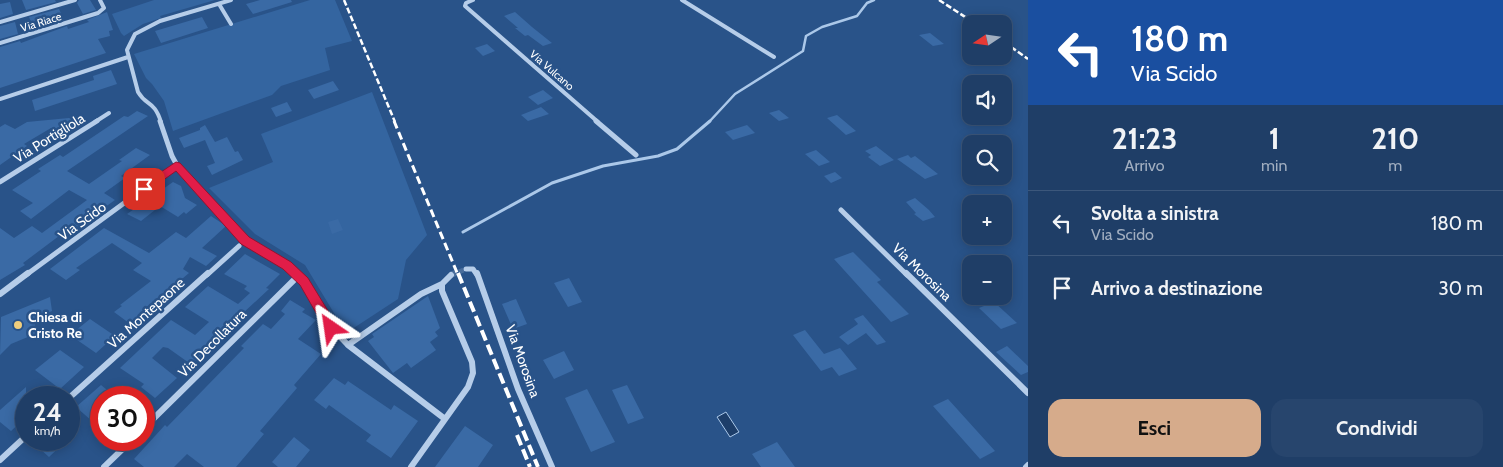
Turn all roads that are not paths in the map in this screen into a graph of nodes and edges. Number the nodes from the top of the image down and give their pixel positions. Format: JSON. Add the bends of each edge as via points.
{"nodes":[{"id":1,"x":76,"y":0,"type":"edge"},
{"id":2,"x":100,"y":0,"type":"edge"},
{"id":3,"x":231,"y":0,"type":"edge"},
{"id":4,"x":473,"y":0,"type":"edge"},
{"id":5,"x":682,"y":0,"type":"edge"},
{"id":6,"x":219,"y":4,"type":"junction"},
{"id":7,"x":0,"y":22,"type":"edge"},
{"id":8,"x":231,"y":24,"type":"dead end"},
{"id":9,"x":0,"y":43,"type":"edge"},
{"id":10,"x":774,"y":57,"type":"dead end"},
{"id":11,"x":128,"y":58,"type":"junction"},
{"id":12,"x":0,"y":99,"type":"edge"},
{"id":13,"x":109,"y":113,"type":"dead end"},
{"id":14,"x":636,"y":154,"type":"dead end"},
{"id":15,"x":176,"y":165,"type":"junction"},
{"id":16,"x":0,"y":182,"type":"edge"},
{"id":17,"x":841,"y":210,"type":"dead end"},
{"id":18,"x":239,"y":246,"type":"dead end"},
{"id":19,"x":466,"y":270,"type":"dead end"},
{"id":20,"x":451,"y":275,"type":"tunnel mouth"},
{"id":21,"x":298,"y":276,"type":"junction"},
{"id":22,"x":442,"y":284,"type":"junction"},
{"id":23,"x":0,"y":294,"type":"edge"},
{"id":24,"x":348,"y":345,"type":"junction"},
{"id":25,"x":80,"y":388,"type":"edge"},
{"id":26,"x":1028,"y":393,"type":"edge"},
{"id":27,"x":155,"y":417,"type":"edge"},
{"id":28,"x":445,"y":419,"type":"junction"},
{"id":29,"x":15,"y":446,"type":"edge"},
{"id":30,"x":121,"y":451,"type":"edge"},
{"id":31,"x":0,"y":460,"type":"edge"},
{"id":32,"x":104,"y":467,"type":"edge"},
{"id":33,"x":411,"y":467,"type":"edge"},
{"id":34,"x":552,"y":467,"type":"edge"}],
"edges":[{"from":1,"to":7,"type":"street"},
{"from":2,"to":9,"type":"street","name":"Via Riace","via":[[104,8],[98,14]]},
{"from":3,"to":6,"type":"street"},
{"from":4,"to":14,"type":"street","name":"Via Vulcano","via":[[465,6]]},
{"from":5,"to":10,"type":"street"},
{"from":6,"to":8,"type":"street"},
{"from":6,"to":11,"type":"street","via":[[143,28],[128,43]]},
{"from":11,"to":12,"type":"street"},
{"from":11,"to":15,"type":"street","via":[[138,93],[156,108]]},
{"from":13,"to":16,"type":"street","name":"Via Portigliola"},
{"from":15,"to":21,"type":"street","via":[[245,240],[287,265]]},
{"from":15,"to":23,"type":"street","name":"Via Scido"},
{"from":17,"to":26,"type":"street","name":"Via Morosina"},
{"from":18,"to":25,"type":"street","name":"Via Montepaone"},
{"from":19,"to":34,"type":"street","name":"Via Morosina","via":[[475,271],[482,286],[518,389]]},
{"from":20,"to":22,"type":"street"},
{"from":21,"to":24,"type":"street","via":[[327,323]]},
{"from":21,"to":27,"type":"street","name":"Via Decollatura"},
{"from":22,"to":24,"type":"street","via":[[421,294]]},
{"from":22,"to":28,"type":"street","via":[[473,369],[468,387]]},
{"from":24,"to":28,"type":"street"},
{"from":28,"to":33,"type":"street"},
{"from":29,"to":31,"type":"street"},
{"from":30,"to":32,"type":"street"}]}
